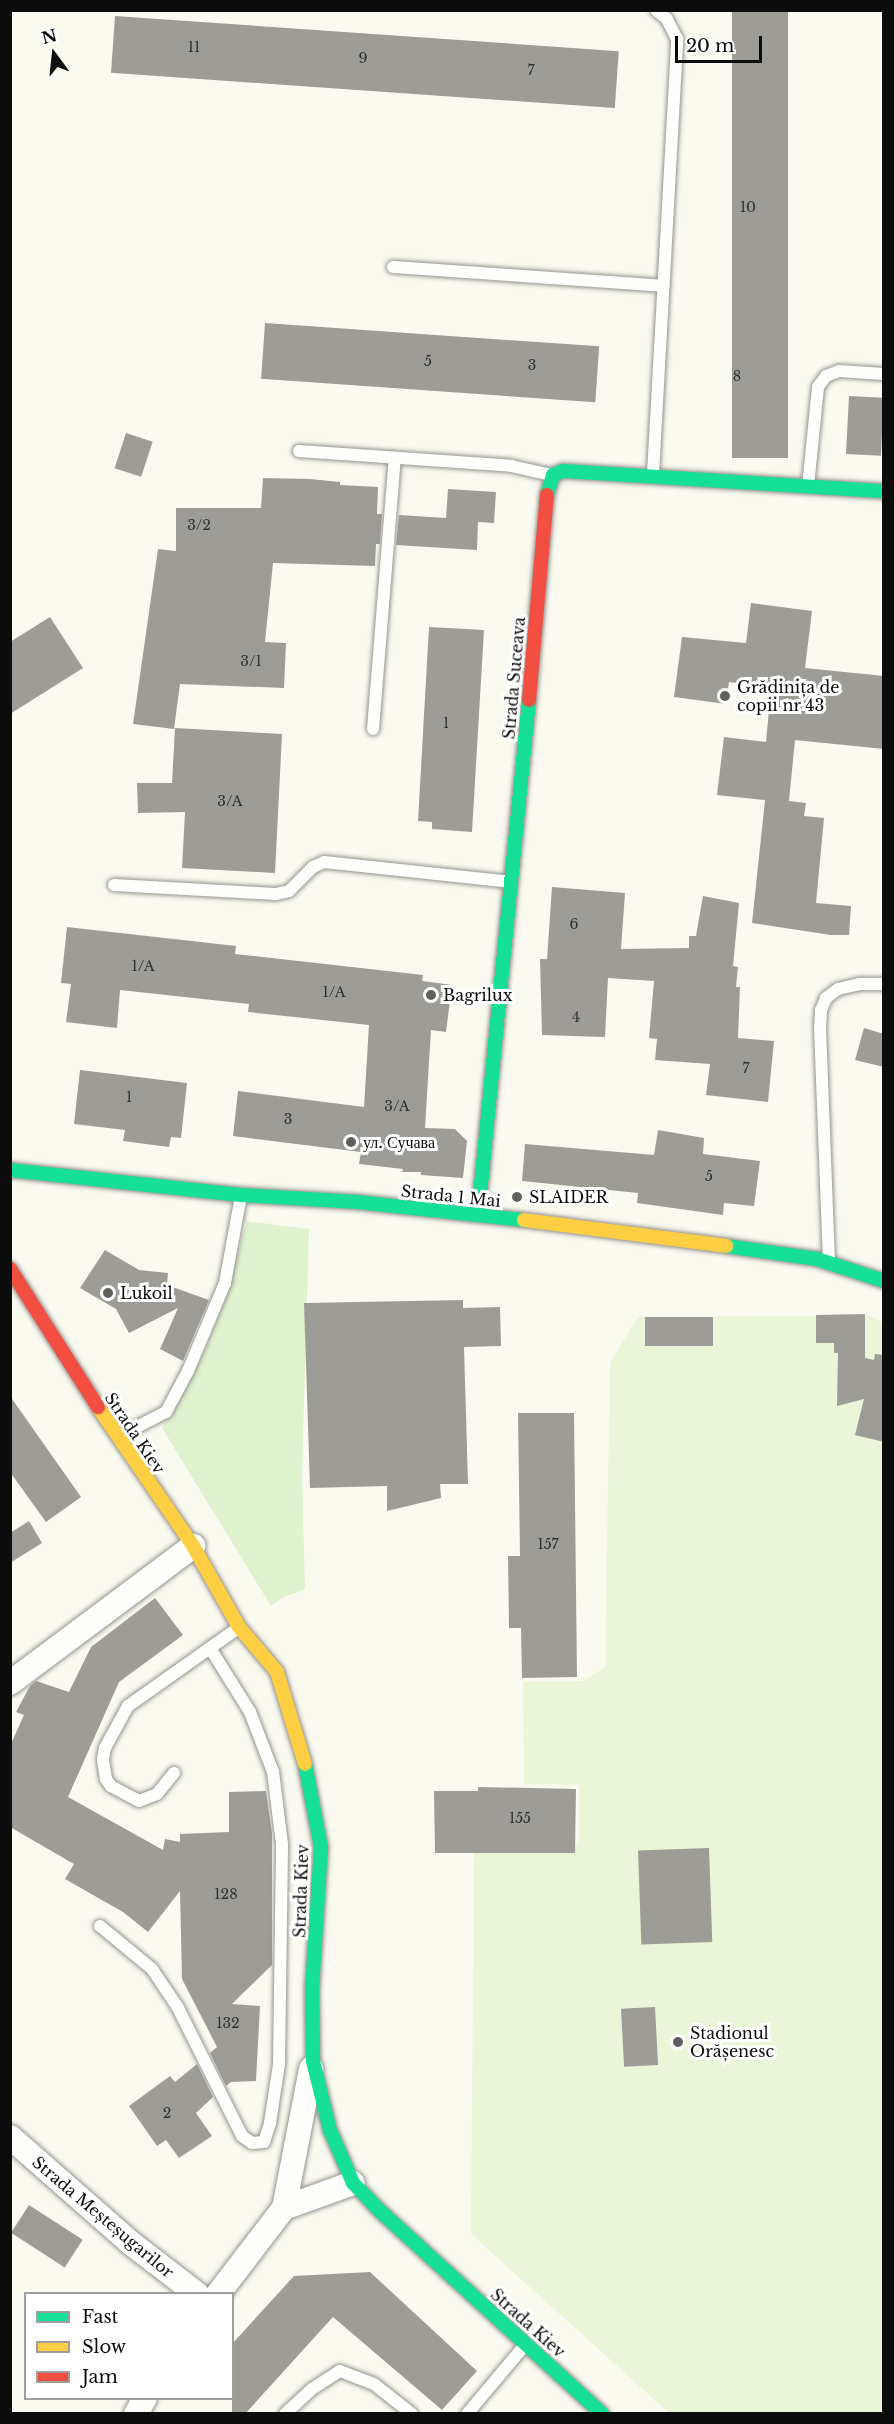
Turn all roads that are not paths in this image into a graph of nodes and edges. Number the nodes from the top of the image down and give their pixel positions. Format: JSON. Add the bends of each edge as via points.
{"nodes":[{"id":1,"x":656,"y":10,"type":"edge"},
{"id":2,"x":393,"y":267,"type":"dead end"},
{"id":3,"x":663,"y":286,"type":"junction"},
{"id":4,"x":884,"y":374,"type":"edge"},
{"id":5,"x":299,"y":451,"type":"dead end"},
{"id":6,"x":395,"y":458,"type":"junction"},
{"id":7,"x":553,"y":475,"type":"junction"},
{"id":8,"x":653,"y":475,"type":"junction"},
{"id":9,"x":807,"y":487,"type":"junction"},
{"id":10,"x":884,"y":491,"type":"edge"},
{"id":11,"x":373,"y":729,"type":"dead end"},
{"id":12,"x":513,"y":882,"type":"junction"},
{"id":13,"x":114,"y":885,"type":"dead end"},
{"id":14,"x":884,"y":984,"type":"edge"},
{"id":15,"x":10,"y":1170,"type":"edge"},
{"id":16,"x":241,"y":1195,"type":"junction"},
{"id":17,"x":478,"y":1215,"type":"junction"},
{"id":18,"x":829,"y":1263,"type":"junction"},
{"id":19,"x":10,"y":1269,"type":"edge"},
{"id":20,"x":884,"y":1281,"type":"edge"},
{"id":21,"x":117,"y":1437,"type":"junction"},
{"id":22,"x":193,"y":1546,"type":"junction"},
{"id":23,"x":239,"y":1627,"type":"junction"},
{"id":24,"x":210,"y":1648,"type":"junction"},
{"id":25,"x":10,"y":1683,"type":"edge"},
{"id":26,"x":174,"y":1773,"type":"dead end"},
{"id":27,"x":100,"y":1926,"type":"dead end"},
{"id":28,"x":313,"y":2061,"type":"junction"},
{"id":29,"x":10,"y":2137,"type":"edge"},
{"id":30,"x":353,"y":2183,"type":"junction"},
{"id":31,"x":284,"y":2208,"type":"junction"},
{"id":32,"x":193,"y":2292,"type":"edge"},
{"id":33,"x":220,"y":2292,"type":"edge"},
{"id":34,"x":526,"y":2344,"type":"junction"},
{"id":35,"x":144,"y":2400,"type":"edge"},
{"id":36,"x":136,"y":2414,"type":"edge"},
{"id":37,"x":285,"y":2414,"type":"edge"},
{"id":38,"x":412,"y":2414,"type":"edge"},
{"id":39,"x":467,"y":2414,"type":"edge"},
{"id":40,"x":602,"y":2414,"type":"edge"}],
"edges":[{"from":1,"to":3,"type":"lane","via":[[667,19],[677,39]]},
{"from":2,"to":3,"type":"lane"},
{"from":3,"to":8,"type":"lane"},
{"from":4,"to":9,"type":"lane","via":[[839,371],[826,376],[818,387]]},
{"from":5,"to":6,"type":"lane"},
{"from":6,"to":7,"type":"lane","via":[[511,466]]},
{"from":6,"to":11,"type":"lane"},
{"from":7,"to":8,"type":"street","via":[[563,471]]},
{"from":7,"to":12,"type":"street","name":"Strada Suceava","via":[[547,494]]},
{"from":8,"to":9,"type":"street"},
{"from":9,"to":10,"type":"street"},
{"from":12,"to":13,"type":"lane","via":[[324,862],[313,867],[289,891],[276,894]]},
{"from":12,"to":17,"type":"street","name":"Strada Suceava"},
{"from":14,"to":18,"type":"lane","via":[[838,989],[826,998],[821,1010]]},
{"from":15,"to":16,"type":"street","name":"Strada 1 Mai"},
{"from":16,"to":17,"type":"street","name":"Strada 1 Mai"},
{"from":16,"to":21,"type":"lane","via":[[225,1282],[188,1371],[166,1412]]},
{"from":17,"to":18,"type":"street","name":"Strada 1 Mai","via":[[761,1250]]},
{"from":18,"to":20,"type":"street","name":"Strada 1 Mai"},
{"from":19,"to":21,"type":"street","name":"Strada Kiev"},
{"from":21,"to":22,"type":"street","name":"Strada Kiev"},
{"from":22,"to":23,"type":"street","name":"Strada Kiev"},
{"from":22,"to":25,"type":"street"},
{"from":23,"to":24,"type":"lane"},
{"from":23,"to":28,"type":"street","name":"Strada Kiev","via":[[277,1672],[302,1749],[321,1847],[312,1990]]},
{"from":24,"to":26,"type":"lane","via":[[128,1706],[105,1748],[106,1779],[111,1786],[139,1801],[157,1794]]},
{"from":24,"to":27,"type":"lane","via":[[250,1712],[273,1772],[282,1844],[279,2064],[264,2142],[252,2144],[242,2136],[177,2006],[152,1969]]},
{"from":28,"to":30,"type":"street","name":"Strada Kiev","via":[[330,2130]]},
{"from":28,"to":31,"type":"street"},
{"from":29,"to":32,"type":"street","name":"Strada Meșteșugarilor"},
{"from":30,"to":31,"type":"street"},
{"from":30,"to":34,"type":"street","name":"Strada Kiev"},
{"from":31,"to":33,"type":"street"},
{"from":34,"to":39,"type":"lane"},
{"from":34,"to":40,"type":"street","name":"Strada Kiev"},
{"from":35,"to":36,"type":"street"},
{"from":37,"to":38,"type":"lane","via":[[312,2389],[340,2371],[374,2384]]}]}
